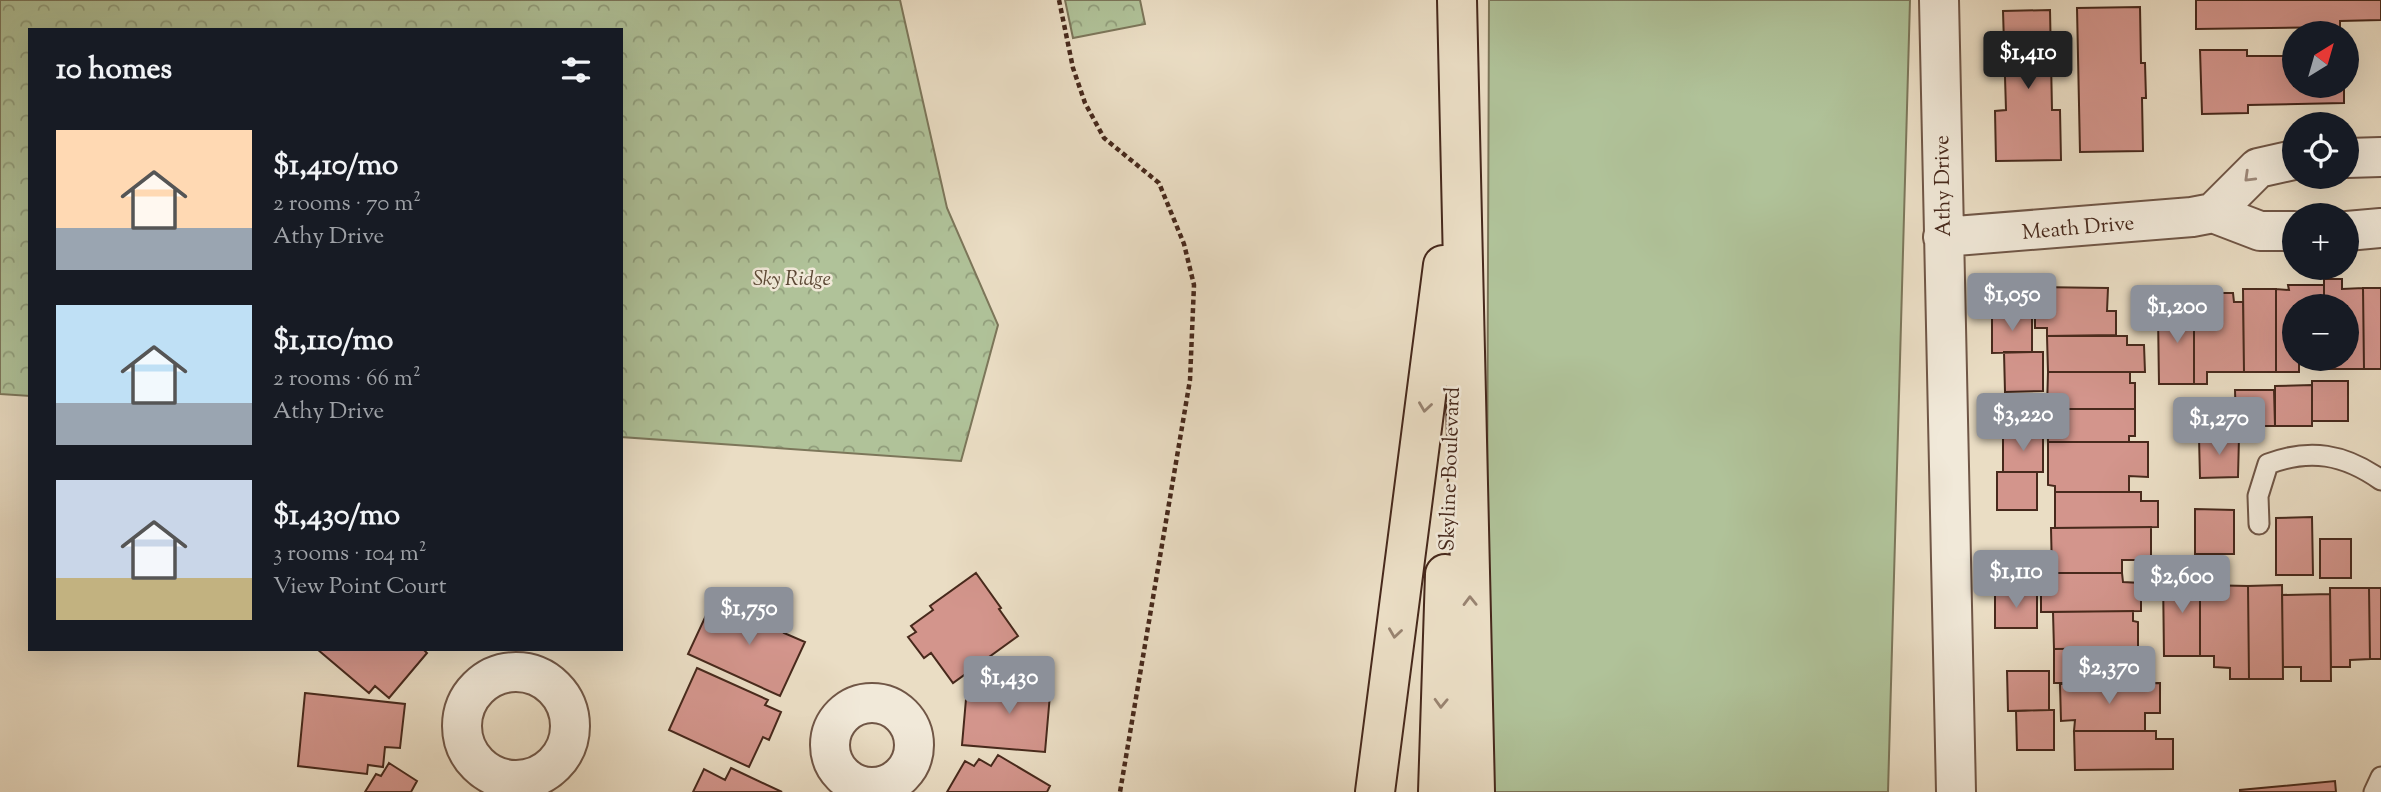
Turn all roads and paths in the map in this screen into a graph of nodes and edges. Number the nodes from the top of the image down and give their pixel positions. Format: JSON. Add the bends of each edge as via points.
{"nodes":[{"id":1,"x":1059,"y":0,"type":"edge"},
{"id":2,"x":1457,"y":0,"type":"edge"},
{"id":3,"x":1939,"y":0,"type":"edge"},
{"id":4,"x":1459,"y":145,"type":"junction"},
{"id":5,"x":2381,"y":157,"type":"edge"},
{"id":6,"x":2359,"y":158,"type":"edge"},
{"id":7,"x":2282,"y":163,"type":"edge"},
{"id":8,"x":2213,"y":213,"type":"junction"},
{"id":9,"x":2381,"y":228,"type":"edge"},
{"id":10,"x":2359,"y":230,"type":"edge"},
{"id":11,"x":2282,"y":231,"type":"edge"},
{"id":12,"x":1942,"y":237,"type":"junction"},
{"id":13,"x":2381,"y":480,"type":"edge"},
{"id":14,"x":2259,"y":524,"type":"dead end"},
{"id":15,"x":2381,"y":777,"type":"edge"},
{"id":16,"x":1120,"y":792,"type":"edge"},
{"id":17,"x":1375,"y":792,"type":"edge"},
{"id":18,"x":1438,"y":792,"type":"edge"},
{"id":19,"x":1475,"y":792,"type":"edge"},
{"id":20,"x":1956,"y":792,"type":"edge"},
{"id":21,"x":2374,"y":792,"type":"edge"}],
"edges":[{"from":1,"to":16,"type":"path","via":[[1085,103],[1104,138],[1159,183],[1184,244],[1194,285],[1190,380]]},
{"from":2,"to":4,"type":"main road","name":"Skyline Boulevard"},
{"from":3,"to":12,"type":"street","name":"Athy Drive"},
{"from":4,"to":17,"type":"main road","one_way":true},
{"from":4,"to":18,"type":"main road","name":"Skyline Boulevard","one_way":true},
{"from":19,"to":4,"type":"main road","name":"Skyline Boulevard","one_way":true},
{"from":5,"to":6,"type":"street"},
{"from":7,"to":8,"type":"street","one_way":true,"via":[[2259,168]]},
{"from":8,"to":11,"type":"street","via":[[2260,232]]},
{"from":8,"to":12,"type":"street","name":"Meath Drive"},
{"from":9,"to":10,"type":"street"},
{"from":12,"to":20,"type":"street","name":"Athy Drive"},
{"from":13,"to":14,"type":"lane","via":[[2329,456],[2292,455],[2268,464],[2258,496]]},
{"from":15,"to":21,"type":"lane"}]}
